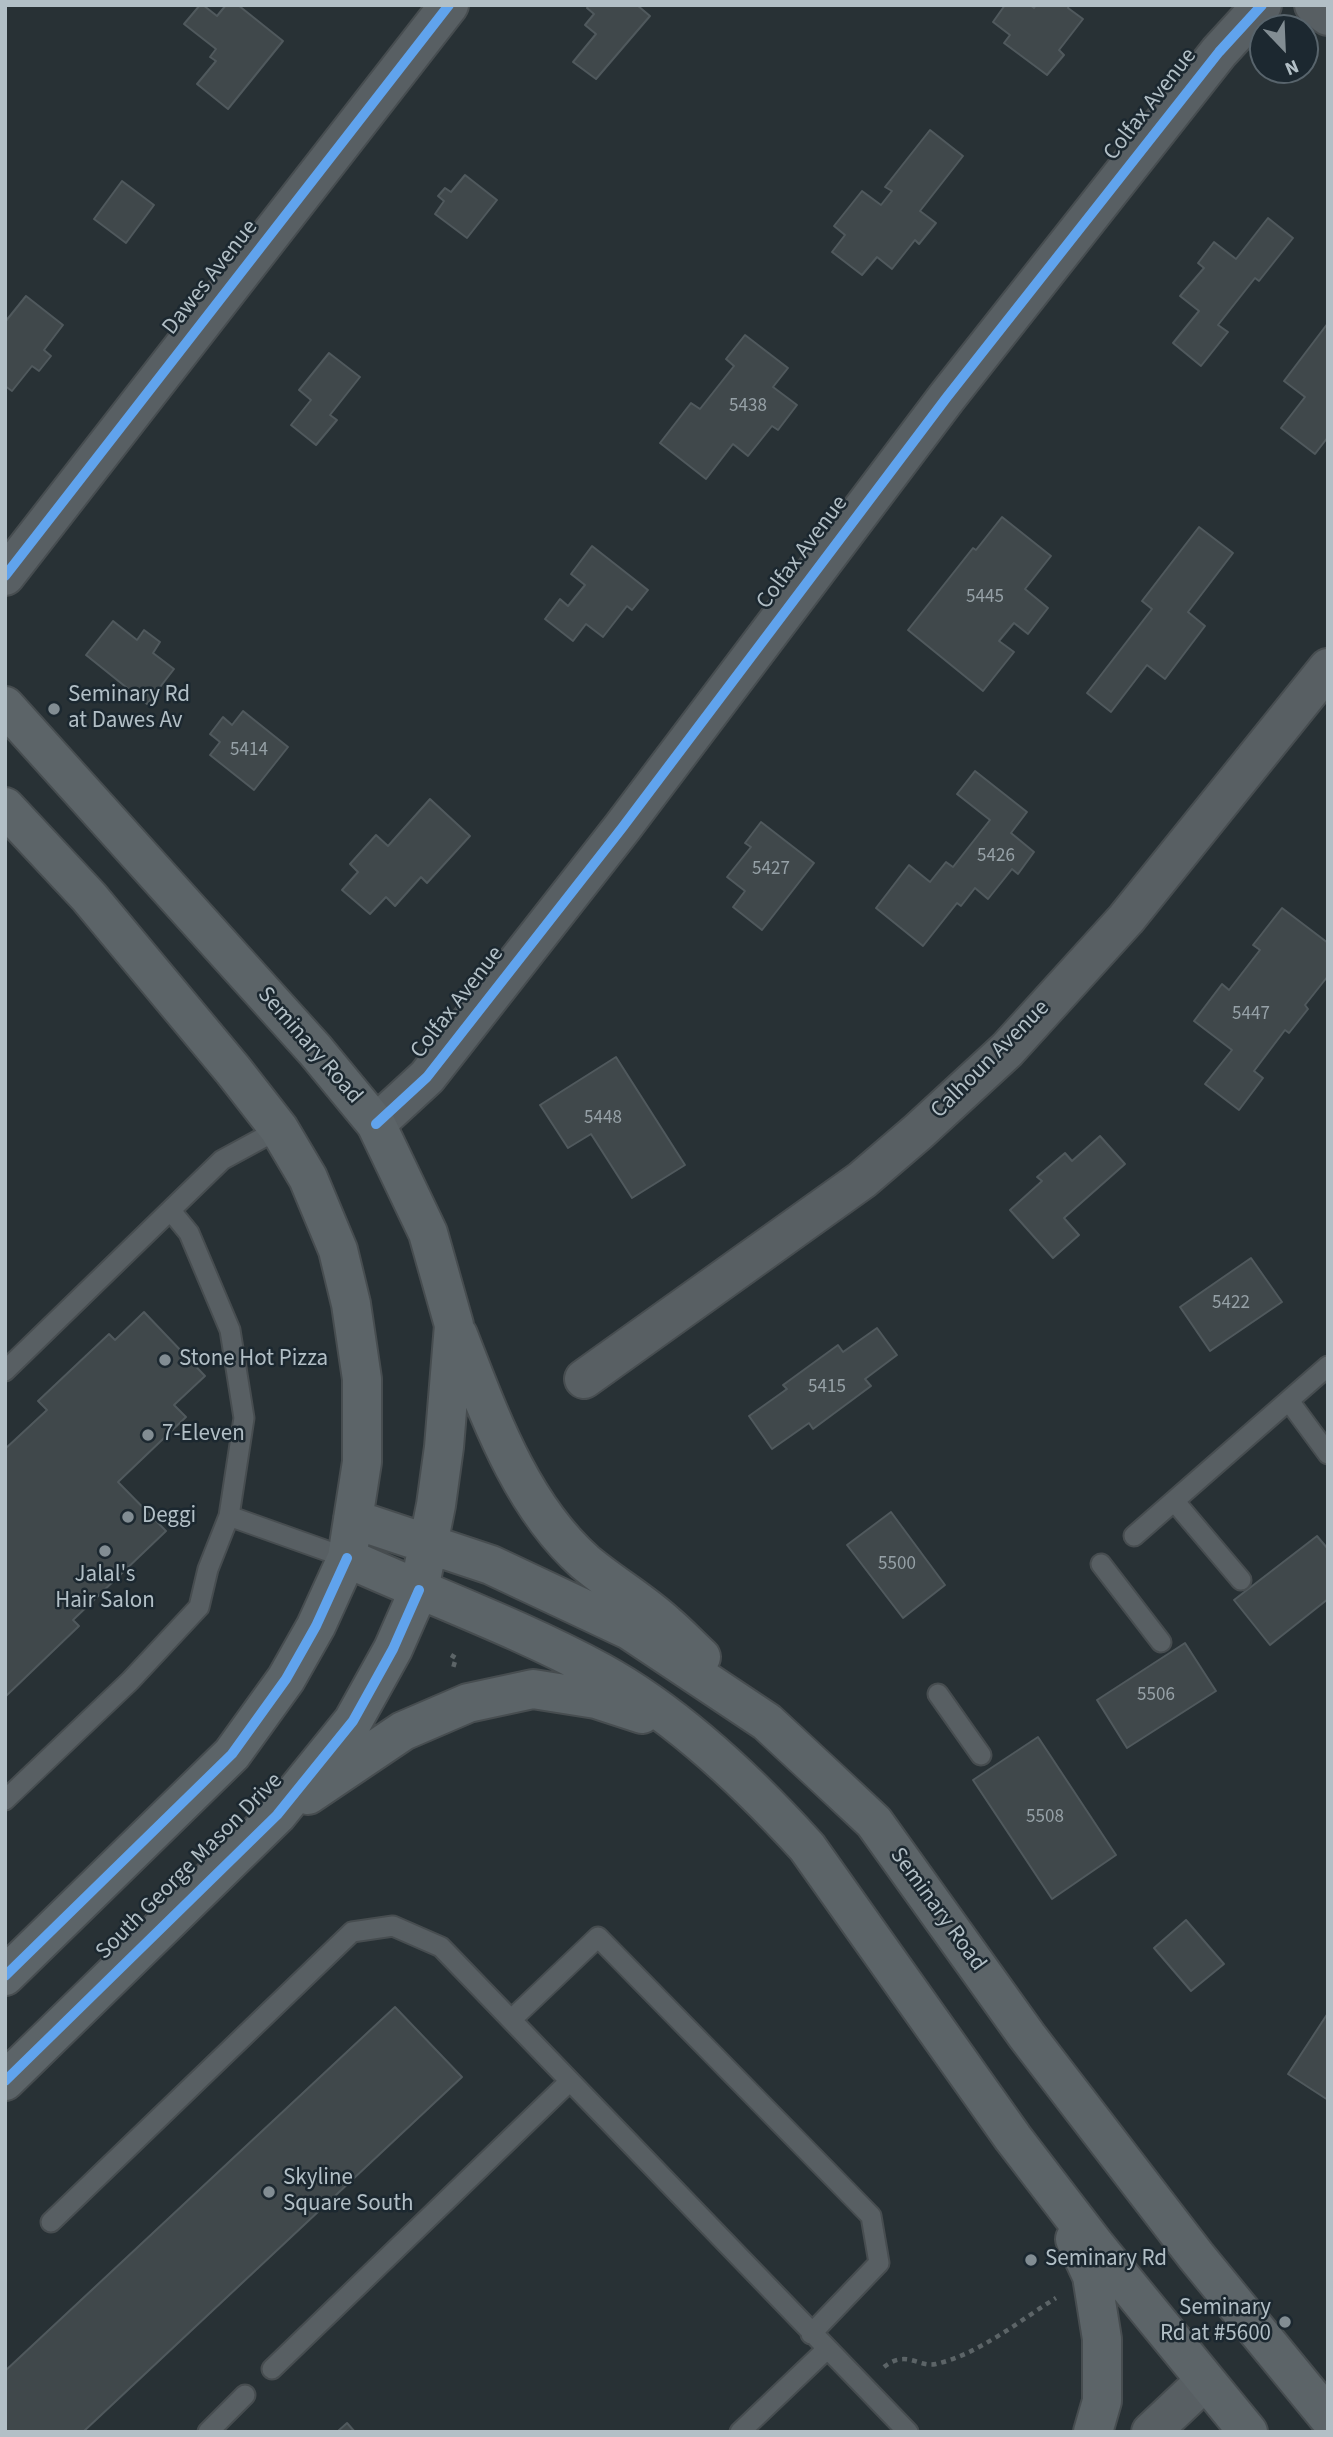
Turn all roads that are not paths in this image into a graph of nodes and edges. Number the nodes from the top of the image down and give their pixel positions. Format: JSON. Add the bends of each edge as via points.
{"nodes":[{"id":1,"x":449,"y":5,"type":"edge"},
{"id":2,"x":1262,"y":5,"type":"edge"},
{"id":3,"x":1314,"y":5,"type":"edge"},
{"id":4,"x":1328,"y":16,"type":"edge"},
{"id":5,"x":5,"y":576,"type":"edge"},
{"id":6,"x":1328,"y":668,"type":"edge"},
{"id":7,"x":5,"y":706,"type":"edge"},
{"id":8,"x":5,"y":807,"type":"edge"},
{"id":9,"x":376,"y":1124,"type":"junction"},
{"id":10,"x":279,"y":1129,"type":"junction"},
{"id":11,"x":170,"y":1211,"type":"junction"},
{"id":12,"x":454,"y":1325,"type":"junction"},
{"id":13,"x":1328,"y":1366,"type":"edge"},
{"id":14,"x":5,"y":1371,"type":"edge"},
{"id":15,"x":584,"y":1379,"type":"dead end"},
{"id":16,"x":1289,"y":1401,"type":"junction"},
{"id":17,"x":1328,"y":1454,"type":"edge"},
{"id":18,"x":1175,"y":1502,"type":"junction"},
{"id":19,"x":229,"y":1516,"type":"junction"},
{"id":20,"x":353,"y":1519,"type":"junction"},
{"id":21,"x":1134,"y":1536,"type":"dead end"},
{"id":22,"x":428,"y":1544,"type":"junction"},
{"id":23,"x":347,"y":1558,"type":"junction"},
{"id":24,"x":1101,"y":1564,"type":"dead end"},
{"id":25,"x":1241,"y":1580,"type":"dead end"},
{"id":26,"x":419,"y":1590,"type":"junction"},
{"id":27,"x":1161,"y":1642,"type":"dead end"},
{"id":28,"x":938,"y":1694,"type":"dead end"},
{"id":29,"x":767,"y":1723,"type":"junction"},
{"id":30,"x":683,"y":1727,"type":"junction"},
{"id":31,"x":981,"y":1755,"type":"dead end"},
{"id":32,"x":5,"y":1800,"type":"edge"},
{"id":33,"x":277,"y":1815,"type":"junction"},
{"id":34,"x":5,"y":1976,"type":"edge"},
{"id":35,"x":512,"y":2019,"type":"junction"},
{"id":36,"x":5,"y":2081,"type":"edge"},
{"id":37,"x":570,"y":2081,"type":"junction"},
{"id":38,"x":1054,"y":2192,"type":"junction"},
{"id":39,"x":51,"y":2222,"type":"dead end"},
{"id":40,"x":811,"y":2334,"type":"junction"},
{"id":41,"x":827,"y":2349,"type":"junction"},
{"id":42,"x":272,"y":2369,"type":"dead end"},
{"id":43,"x":1205,"y":2381,"type":"junction"},
{"id":44,"x":245,"y":2395,"type":"dead end"},
{"id":45,"x":1328,"y":2417,"type":"edge"},
{"id":46,"x":208,"y":2432,"type":"edge"},
{"id":47,"x":740,"y":2432,"type":"edge"},
{"id":48,"x":908,"y":2432,"type":"edge"},
{"id":49,"x":1093,"y":2432,"type":"edge"},
{"id":50,"x":1151,"y":2432,"type":"edge"},
{"id":51,"x":1248,"y":2432,"type":"edge"}],
"edges":[{"from":1,"to":5,"type":"street","name":"Dawes Avenue"},
{"from":2,"to":9,"type":"street","name":"Colfax Avenue","via":[[1219,52],[947,397],[622,828],[427,1077]]},
{"from":3,"to":4,"type":"street"},
{"from":6,"to":15,"type":"street","name":"Calhoun Avenue","via":[[1126,919],[1007,1050],[862,1180]]},
{"from":7,"to":9,"type":"main road","name":"Seminary Road"},
{"from":8,"to":10,"type":"main road","via":[[136,951]]},
{"from":9,"to":12,"type":"main road","name":"Seminary Road","via":[[428,1233]]},
{"from":10,"to":11,"type":"lane","via":[[222,1160]]},
{"from":10,"to":20,"type":"main road","via":[[308,1178],[338,1250],[351,1304],[362,1379],[362,1462]]},
{"from":11,"to":14,"type":"lane"},
{"from":11,"to":19,"type":"lane","via":[[189,1233],[230,1330],[244,1418]]},
{"from":12,"to":22,"type":"main road","name":"Seminary Road","via":[[444,1447]]},
{"from":12,"to":29,"type":"main road","via":[[492,1420],[527,1490],[562,1538],[585,1562],[666,1623]]},
{"from":13,"to":16,"type":"lane"},
{"from":16,"to":17,"type":"lane"},
{"from":16,"to":18,"type":"lane"},
{"from":18,"to":21,"type":"lane"},
{"from":18,"to":25,"type":"lane"},
{"from":19,"to":23,"type":"lane"},
{"from":19,"to":32,"type":"lane","via":[[199,1607],[130,1681]]},
{"from":20,"to":22,"type":"main road","name":"Seminary Road"},
{"from":20,"to":23,"type":"main road"},
{"from":22,"to":26,"type":"main road","name":"Seminary Road"},
{"from":22,"to":29,"type":"main road","name":"Seminary Road","via":[[491,1565],[629,1630]]},
{"from":23,"to":26,"type":"main road"},
{"from":23,"to":34,"type":"main road","via":[[286,1679],[232,1754]]},
{"from":24,"to":27,"type":"lane"},
{"from":26,"to":30,"type":"main road","via":[[601,1673]]},
{"from":26,"to":33,"type":"main road","name":"South George Mason Drive","via":[[393,1649],[353,1720]]},
{"from":28,"to":31,"type":"lane"},
{"from":29,"to":45,"type":"main road","name":"Seminary Road","via":[[874,1822],[1027,2036],[1196,2256]]},
{"from":30,"to":33,"type":"main road","via":[[596,1699],[533,1689],[468,1703],[403,1731]]},
{"from":30,"to":38,"type":"main road","via":[[772,1808],[807,1847]]},
{"from":33,"to":36,"type":"main road","name":"South George Mason Drive"},
{"from":35,"to":37,"type":"lane"},
{"from":35,"to":39,"type":"lane","via":[[441,1947],[393,1926],[352,1932]]},
{"from":35,"to":40,"type":"lane","via":[[598,1937],[871,2216],[879,2263]]},
{"from":37,"to":40,"type":"lane"},
{"from":37,"to":42,"type":"lane"},
{"from":38,"to":43,"type":"main road"},
{"from":38,"to":49,"type":"main road","via":[[1092,2276],[1102,2339],[1102,2401]]},
{"from":40,"to":41,"type":"lane"},
{"from":41,"to":47,"type":"lane"},
{"from":41,"to":48,"type":"lane"},
{"from":43,"to":50,"type":"street"},
{"from":43,"to":51,"type":"main road"},
{"from":44,"to":46,"type":"lane"}]}
